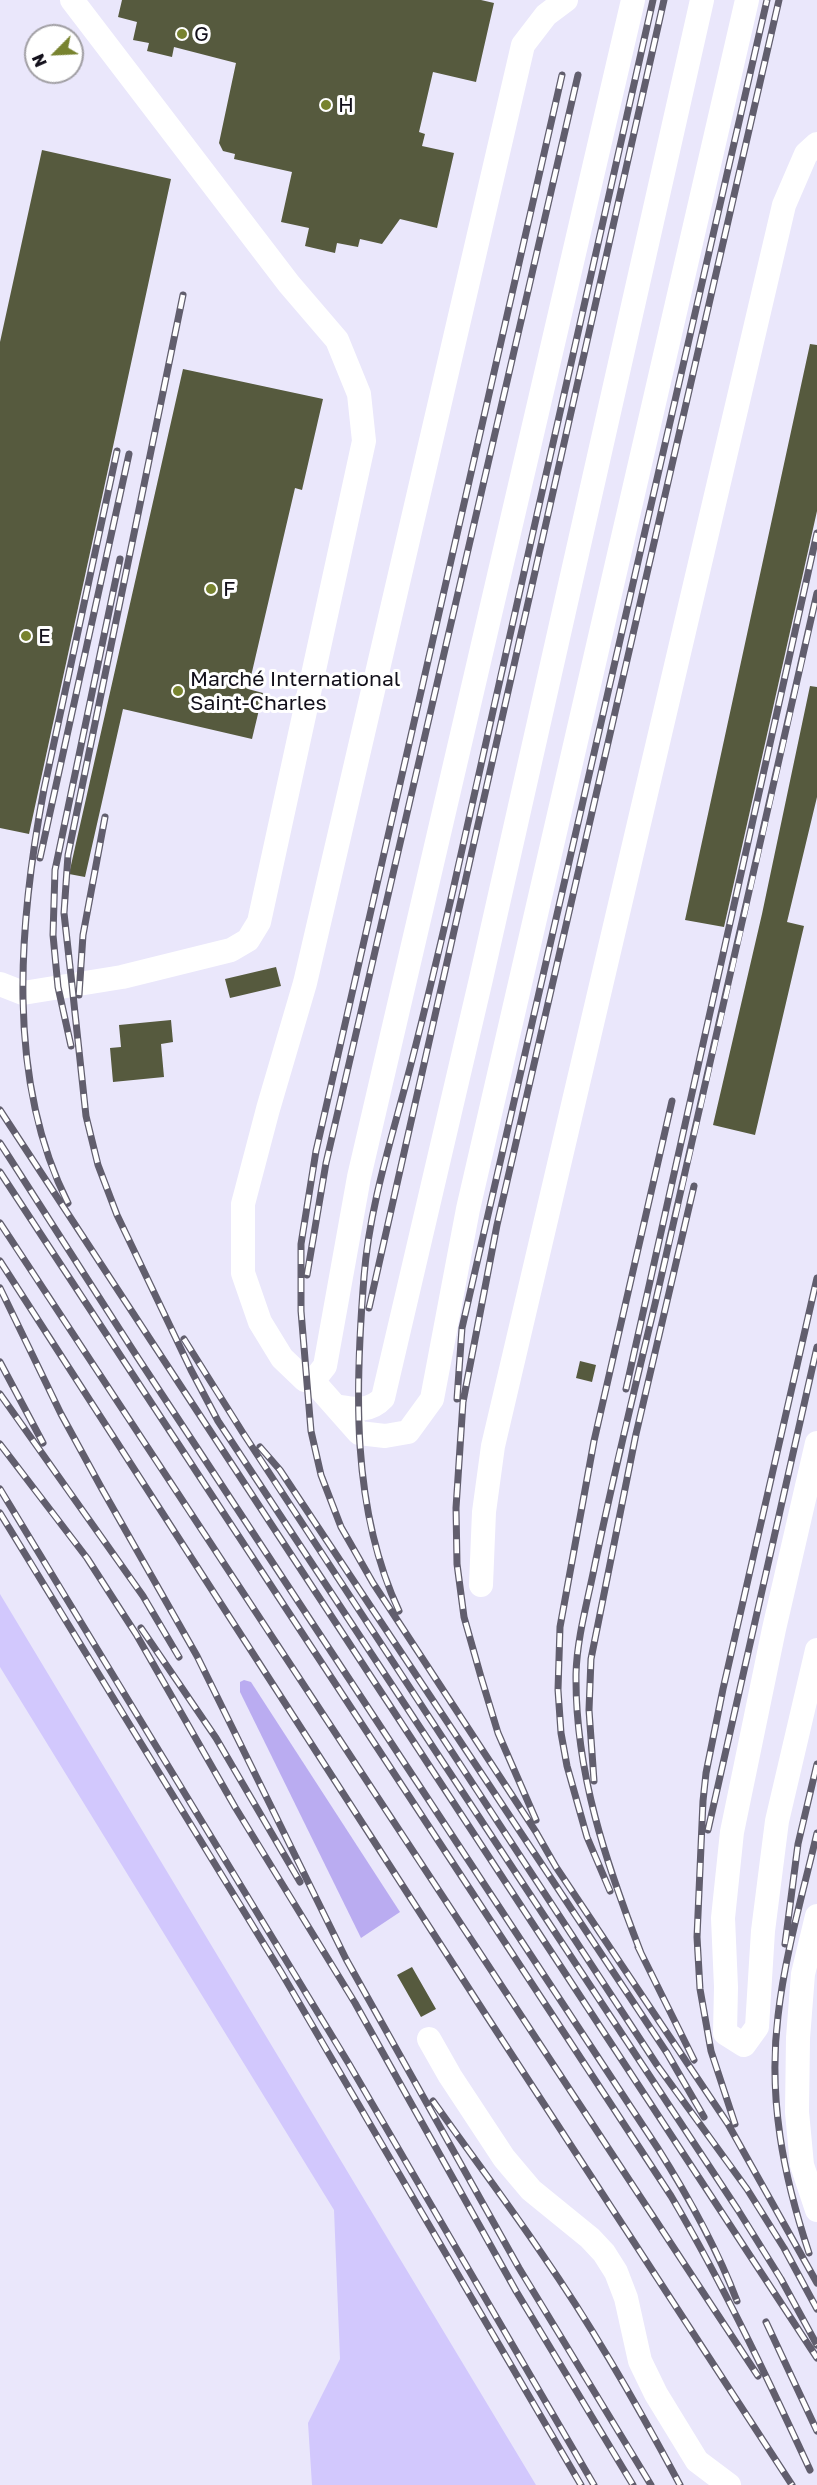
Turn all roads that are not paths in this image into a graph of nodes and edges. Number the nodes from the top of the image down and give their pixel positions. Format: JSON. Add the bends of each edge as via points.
{"nodes":[{"id":1,"x":72,"y":0,"type":"edge"},
{"id":2,"x":566,"y":0,"type":"edge"},
{"id":3,"x":633,"y":0,"type":"edge"},
{"id":4,"x":702,"y":0,"type":"edge"},
{"id":5,"x":747,"y":0,"type":"edge"},
{"id":6,"x":817,"y":144,"type":"edge"},
{"id":7,"x":808,"y":168,"type":"edge"},
{"id":8,"x":0,"y":984,"type":"edge"},
{"id":9,"x":313,"y":1381,"type":"junction"},
{"id":10,"x":335,"y":1406,"type":"junction"},
{"id":11,"x":817,"y":1443,"type":"edge"},
{"id":12,"x":481,"y":1585,"type":"dead end"},
{"id":13,"x":817,"y":1650,"type":"edge"},
{"id":14,"x":817,"y":1916,"type":"edge"},
{"id":15,"x":429,"y":2039,"type":"dead end"},
{"id":16,"x":817,"y":2210,"type":"edge"},
{"id":17,"x":697,"y":2461,"type":"junction"},
{"id":18,"x":710,"y":2485,"type":"edge"},
{"id":19,"x":729,"y":2485,"type":"edge"}],
"edges":[{"from":1,"to":8,"type":"street","via":[[289,284],[337,340],[359,394],[364,441],[259,922],[248,940],[231,950],[122,977],[23,993]]},
{"from":2,"to":9,"type":"street","via":[[546,15],[523,45],[305,983],[243,1204],[243,1273],[260,1322],[282,1358],[305,1380]]},
{"from":3,"to":9,"type":"street","via":[[358,1177],[325,1366]]},
{"from":4,"to":10,"type":"street","via":[[384,1398],[375,1407],[359,1410]]},
{"from":5,"to":10,"type":"street","via":[[468,1209],[432,1399],[408,1432],[385,1436],[359,1432]]},
{"from":6,"to":7,"type":"street","via":[[806,154]]},
{"from":7,"to":12,"type":"street","via":[[784,205],[493,1446],[484,1512]]},
{"from":9,"to":10,"type":"street"},
{"from":11,"to":13,"type":"street","via":[[732,1832],[723,1918],[725,2033],[744,2045],[757,2027],[763,1930],[777,1821]]},
{"from":14,"to":16,"type":"street","via":[[803,1974],[797,2112],[802,2165]]},
{"from":15,"to":17,"type":"street","via":[[504,2158],[531,2190],[590,2238],[616,2272],[640,2361]]},
{"from":17,"to":18,"type":"street"},
{"from":17,"to":19,"type":"street"}]}
